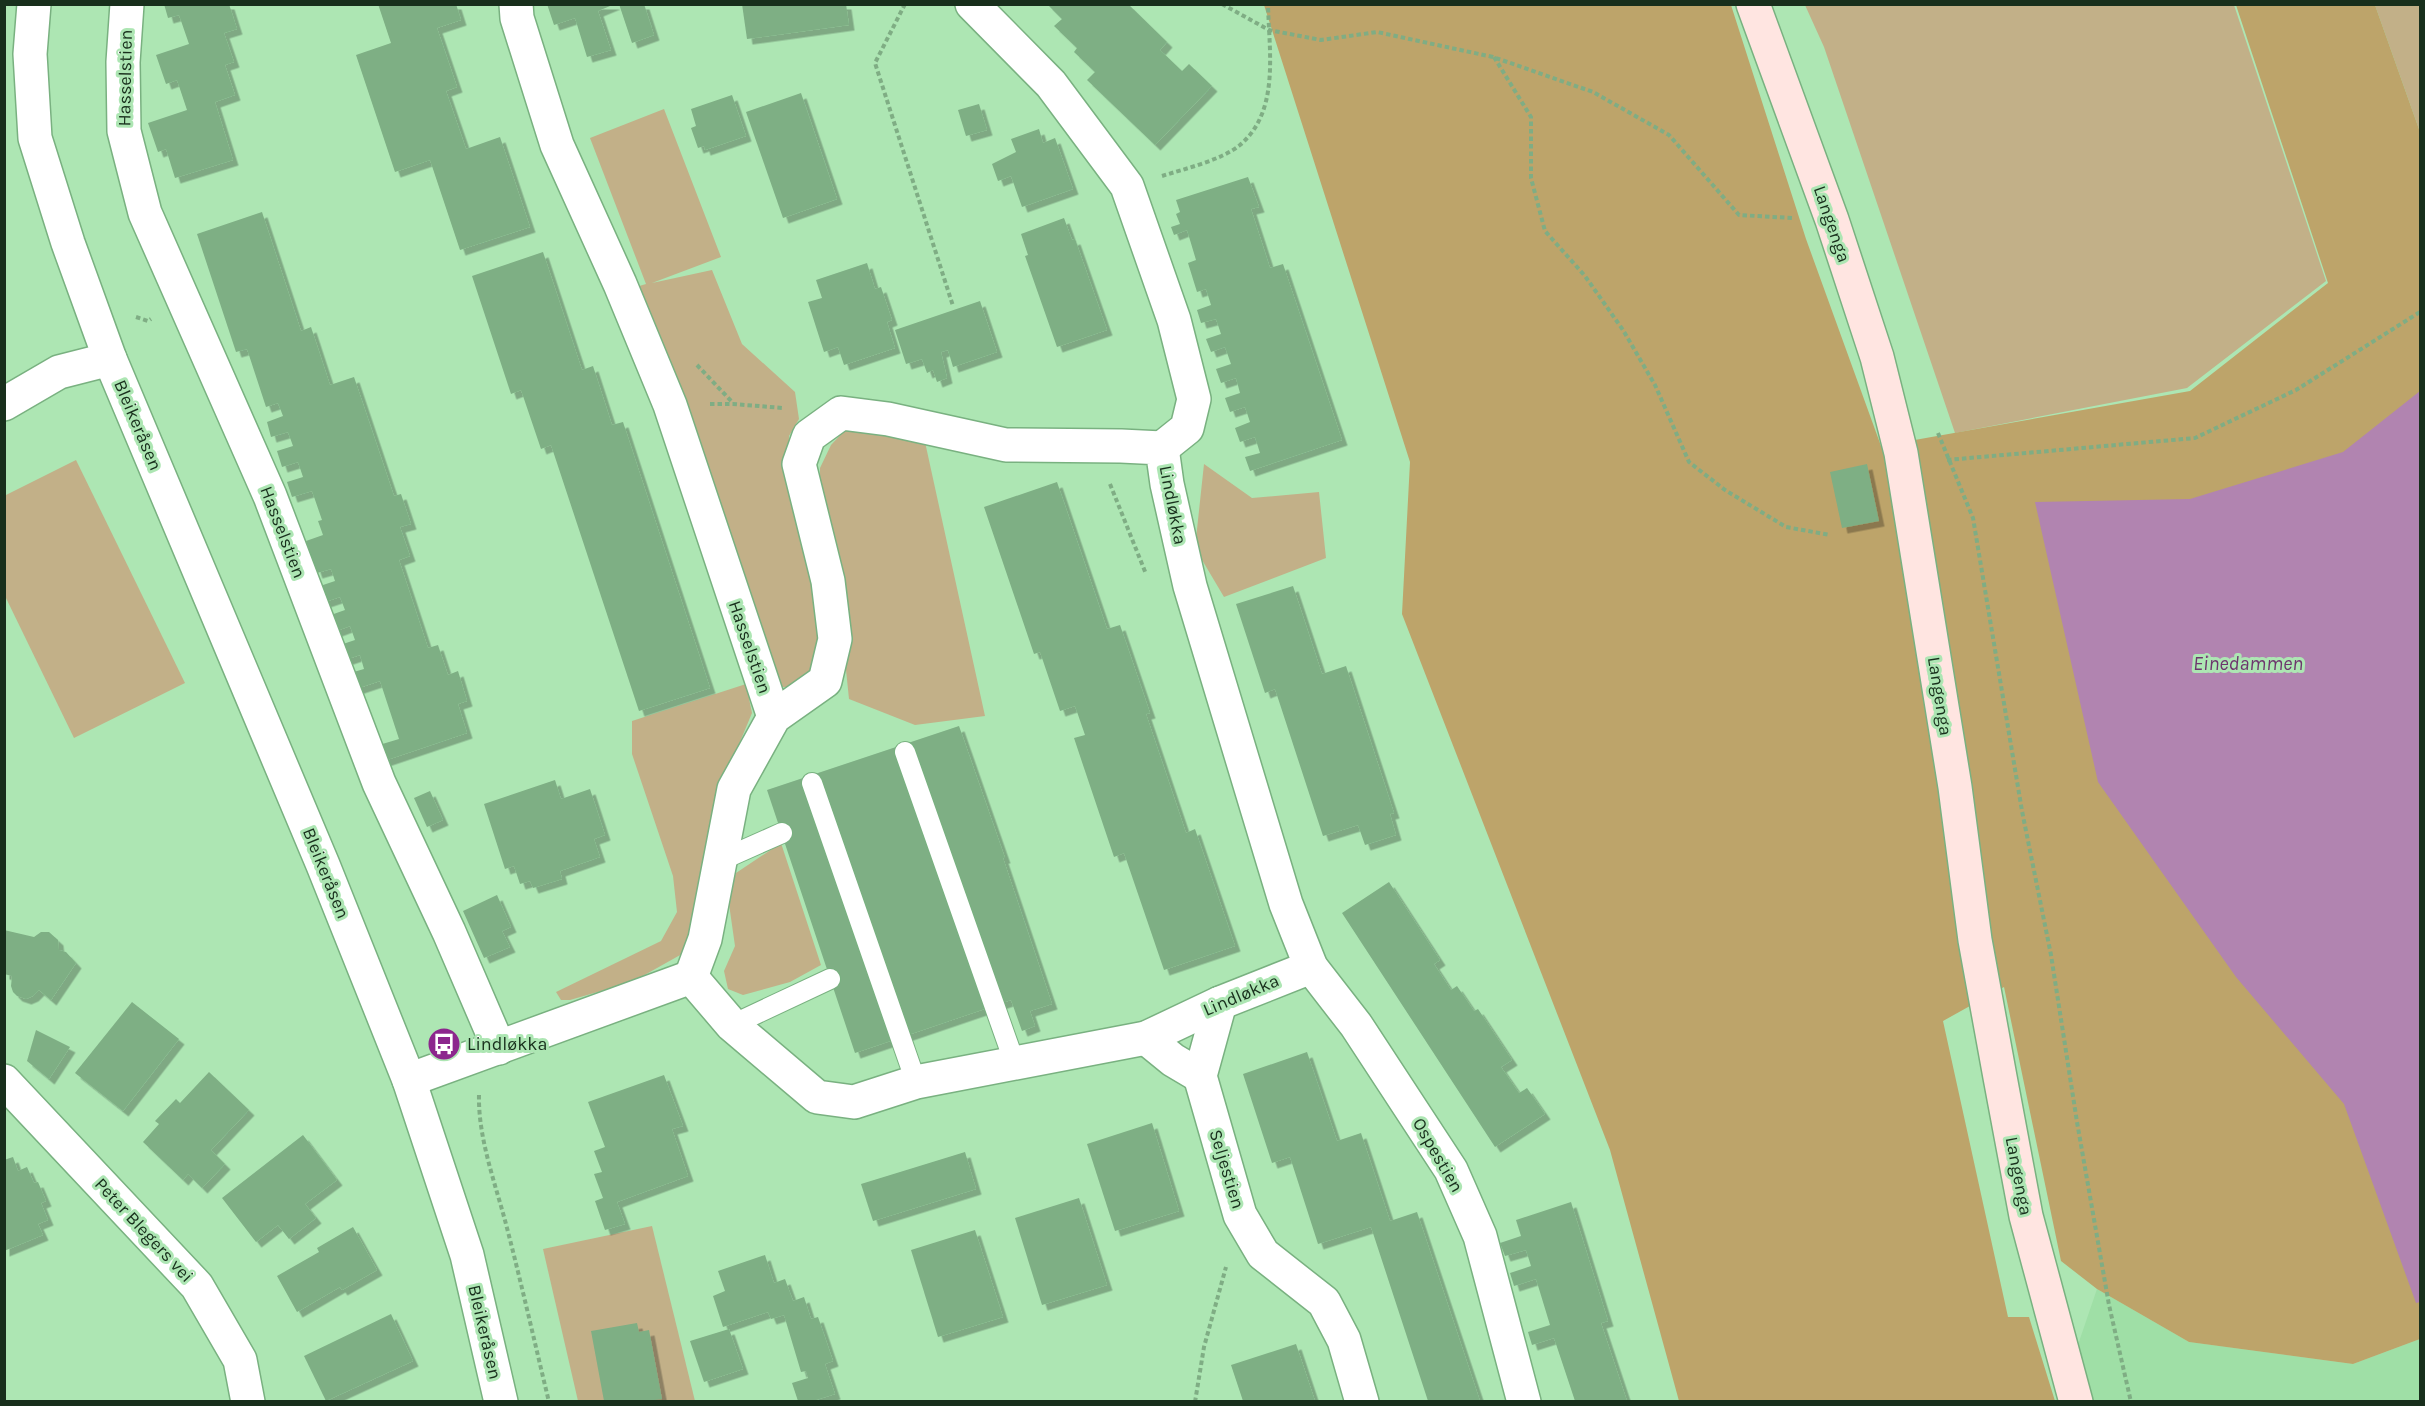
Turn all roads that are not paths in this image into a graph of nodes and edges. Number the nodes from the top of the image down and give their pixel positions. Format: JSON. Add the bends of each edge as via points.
{"nodes":[{"id":1,"x":34,"y":4,"type":"edge"},
{"id":2,"x":127,"y":4,"type":"edge"},
{"id":3,"x":516,"y":4,"type":"edge"},
{"id":4,"x":972,"y":4,"type":"edge"},
{"id":5,"x":1753,"y":4,"type":"edge"},
{"id":6,"x":110,"y":359,"type":"junction"},
{"id":7,"x":4,"y":404,"type":"edge"},
{"id":8,"x":1162,"y":448,"type":"junction"},
{"id":9,"x":774,"y":717,"type":"junction"},
{"id":10,"x":905,"y":752,"type":"dead end"},
{"id":11,"x":812,"y":783,"type":"dead end"},
{"id":12,"x":782,"y":833,"type":"dead end"},
{"id":13,"x":719,"y":861,"type":"junction"},
{"id":14,"x":1311,"y":967,"type":"junction"},
{"id":15,"x":691,"y":977,"type":"junction"},
{"id":16,"x":830,"y":979,"type":"dead end"},
{"id":17,"x":1220,"y":1003,"type":"junction"},
{"id":18,"x":732,"y":1025,"type":"junction"},
{"id":19,"x":1146,"y":1038,"type":"junction"},
{"id":20,"x":499,"y":1048,"type":"junction"},
{"id":21,"x":1015,"y":1064,"type":"junction"},
{"id":22,"x":1200,"y":1076,"type":"junction"},
{"id":23,"x":409,"y":1080,"type":"junction"},
{"id":24,"x":4,"y":1081,"type":"edge"},
{"id":25,"x":916,"y":1082,"type":"junction"},
{"id":26,"x":248,"y":1401,"type":"edge"},
{"id":27,"x":501,"y":1401,"type":"edge"},
{"id":28,"x":1362,"y":1401,"type":"edge"},
{"id":29,"x":1524,"y":1401,"type":"edge"},
{"id":30,"x":2076,"y":1401,"type":"edge"}],
"edges":[{"from":1,"to":6,"type":"street","name":"Bleikeråsen","via":[[30,54],[35,138]]},
{"from":2,"to":20,"type":"street","name":"Hasselstien","via":[[124,131],[146,213],[270,496],[379,783]]},
{"from":3,"to":9,"type":"street","name":"Hasselstien","via":[[557,145],[670,405]]},
{"from":4,"to":8,"type":"street","name":"Lindløkka","via":[[1051,84],[1127,186],[1174,320],[1194,399],[1187,428]]},
{"from":5,"to":30,"type":"main road","name":"Langenga","via":[[1832,220],[1876,357],[1901,453],[1955,787],[1975,940],[2002,1089],[2026,1216]]},
{"from":6,"to":7,"type":"street","name":"Bleikeråsen","via":[[59,372]]},
{"from":6,"to":23,"type":"street","name":"Bleikeråsen"},
{"from":8,"to":9,"type":"street","name":"Lindløkka","via":[[1006,445],[888,419],[841,413],[809,436],[799,464],[828,581],[835,639],[825,681]]},
{"from":8,"to":14,"type":"street","name":"Lindløkka","via":[[1190,586],[1283,893]]},
{"from":9,"to":13,"type":"street","via":[[734,789]]},
{"from":10,"to":21,"type":"lane"},
{"from":11,"to":25,"type":"lane"},
{"from":12,"to":13,"type":"lane"},
{"from":13,"to":15,"type":"street","via":[[705,939]]},
{"from":14,"to":17,"type":"street","name":"Lindløkka"},
{"from":14,"to":29,"type":"street","name":"Ospestien","via":[[1356,1025],[1452,1170],[1480,1236]]},
{"from":15,"to":18,"type":"street","name":"Lindløkka"},
{"from":15,"to":20,"type":"street"},
{"from":16,"to":18,"type":"lane"},
{"from":17,"to":19,"type":"street","name":"Lindløkka"},
{"from":17,"to":22,"type":"street"},
{"from":18,"to":25,"type":"street","name":"Lindløkka","via":[[817,1097],[854,1102]]},
{"from":19,"to":21,"type":"street","name":"Lindløkka"},
{"from":19,"to":22,"type":"street"},
{"from":20,"to":23,"type":"street"},
{"from":21,"to":25,"type":"street","name":"Lindløkka"},
{"from":22,"to":28,"type":"street","name":"Seljestien","via":[[1240,1215],[1263,1254],[1324,1302],[1344,1340]]},
{"from":23,"to":27,"type":"street","name":"Bleikeråsen","via":[[467,1255]]},
{"from":24,"to":26,"type":"street","name":"Peter Blegers vei","via":[[197,1286],[240,1360]]}]}
